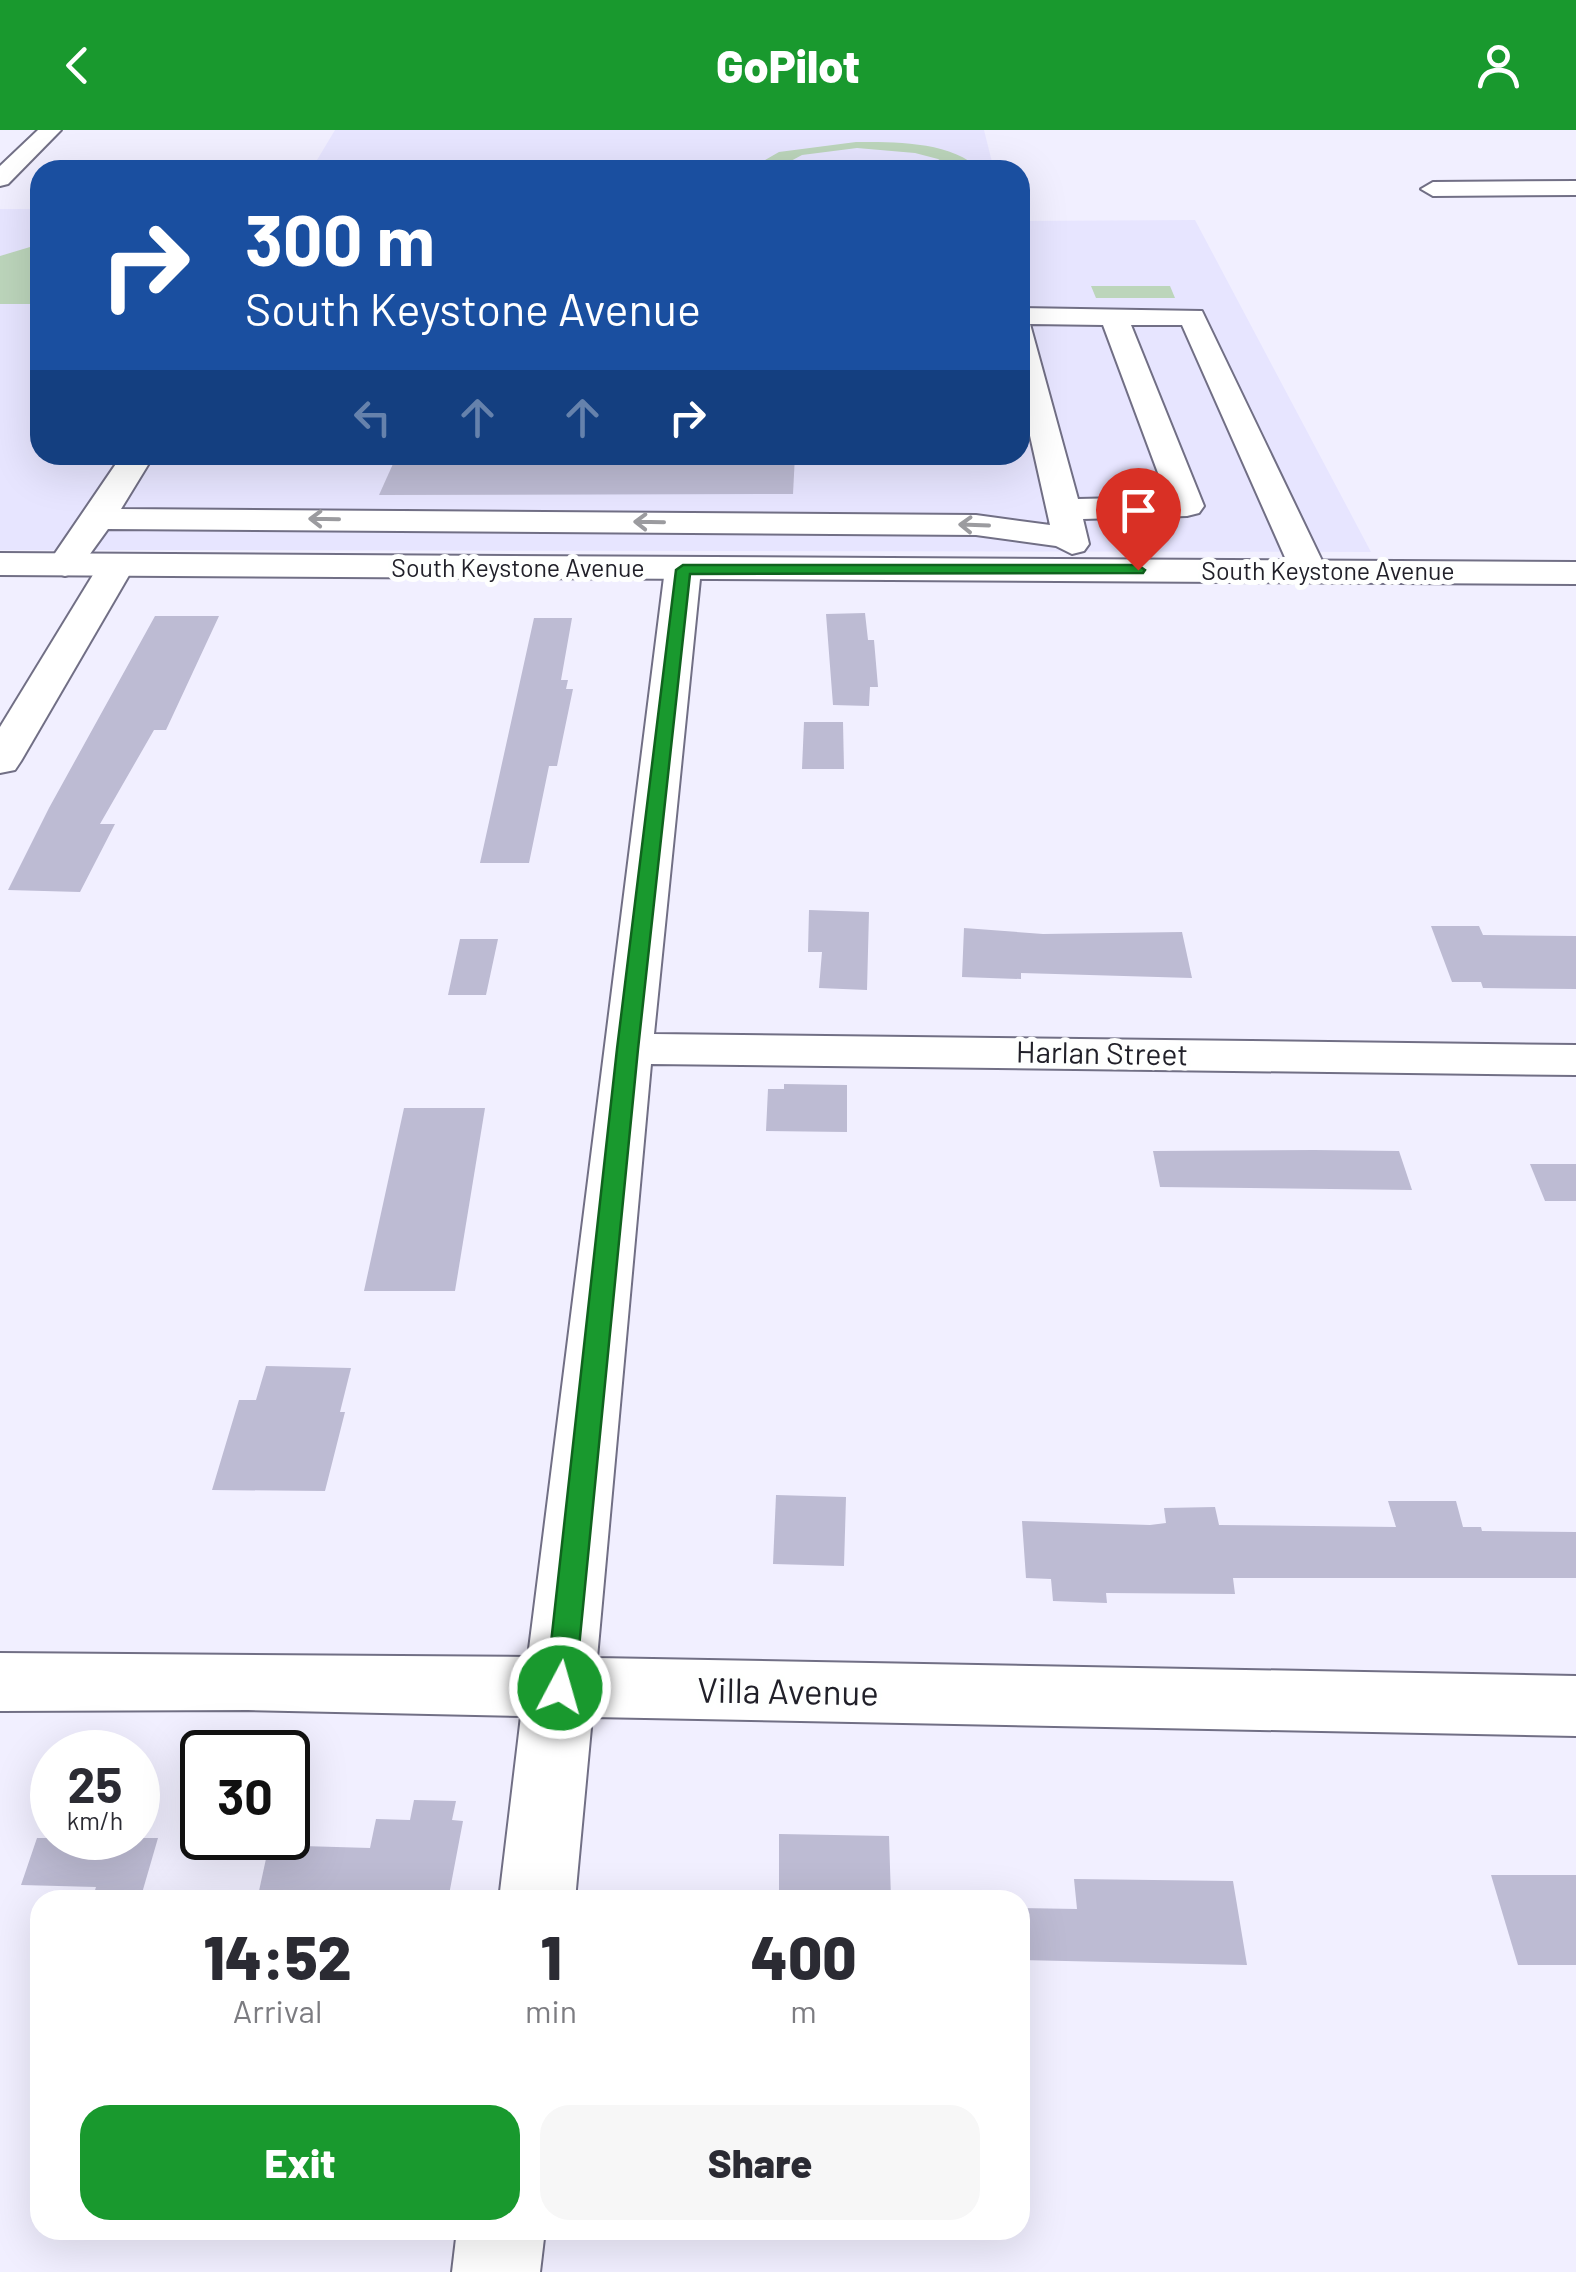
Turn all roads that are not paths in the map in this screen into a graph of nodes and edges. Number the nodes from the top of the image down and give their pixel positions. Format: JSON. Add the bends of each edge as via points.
{"nodes":[{"id":1,"x":50,"y":130,"type":"edge"},
{"id":2,"x":0,"y":179,"type":"edge"},
{"id":3,"x":1576,"y":188,"type":"edge"},
{"id":4,"x":1433,"y":190,"type":"dead end"},
{"id":5,"x":1030,"y":316,"type":"edge"},
{"id":6,"x":1114,"y":316,"type":"junction"},
{"id":7,"x":1030,"y":399,"type":"edge"},
{"id":8,"x":132,"y":465,"type":"edge"},
{"id":9,"x":98,"y":518,"type":"junction"},
{"id":10,"x":1071,"y":539,"type":"junction"},
{"id":11,"x":0,"y":564,"type":"edge"},
{"id":12,"x":65,"y":564,"type":"junction"},
{"id":13,"x":117,"y":565,"type":"junction"},
{"id":14,"x":683,"y":570,"type":"junction"},
{"id":15,"x":1308,"y":571,"type":"junction"},
{"id":16,"x":1576,"y":572,"type":"edge"},
{"id":17,"x":0,"y":761,"type":"edge"},
{"id":18,"x":627,"y":1049,"type":"junction"},
{"id":19,"x":1576,"y":1060,"type":"edge"},
{"id":20,"x":0,"y":1682,"type":"edge"},
{"id":21,"x":560,"y":1688,"type":"junction"},
{"id":22,"x":1576,"y":1706,"type":"edge"},
{"id":23,"x":538,"y":1890,"type":"edge"},
{"id":24,"x":499,"y":2240,"type":"edge"},
{"id":25,"x":496,"y":2272,"type":"edge"}],
"edges":[{"from":1,"to":2,"type":"street"},
{"from":3,"to":4,"type":"street"},
{"from":5,"to":6,"type":"street"},
{"from":6,"to":10,"type":"street","via":[[1187,506]]},
{"from":6,"to":15,"type":"street","via":[[1192,317]]},
{"from":7,"to":10,"type":"street"},
{"from":8,"to":9,"type":"street"},
{"from":10,"to":9,"type":"street","one_way":true,"via":[[976,525]]},
{"from":9,"to":12,"type":"street"},
{"from":10,"to":14,"type":"street","name":"South Keystone Avenue"},
{"from":10,"to":15,"type":"street","name":"South Keystone Avenue"},
{"from":11,"to":12,"type":"street","name":"South Keystone Avenue"},
{"from":12,"to":13,"type":"street","name":"South Keystone Avenue"},
{"from":13,"to":14,"type":"street","name":"South Keystone Avenue"},
{"from":13,"to":17,"type":"street"},
{"from":14,"to":18,"type":"street"},
{"from":15,"to":16,"type":"street","name":"South Keystone Avenue"},
{"from":18,"to":19,"type":"street","name":"Harlan Street"},
{"from":18,"to":21,"type":"street"},
{"from":20,"to":21,"type":"street","name":"Villa Avenue"},
{"from":21,"to":22,"type":"street","name":"Villa Avenue"},
{"from":21,"to":23,"type":"street"},
{"from":24,"to":25,"type":"street"}]}
